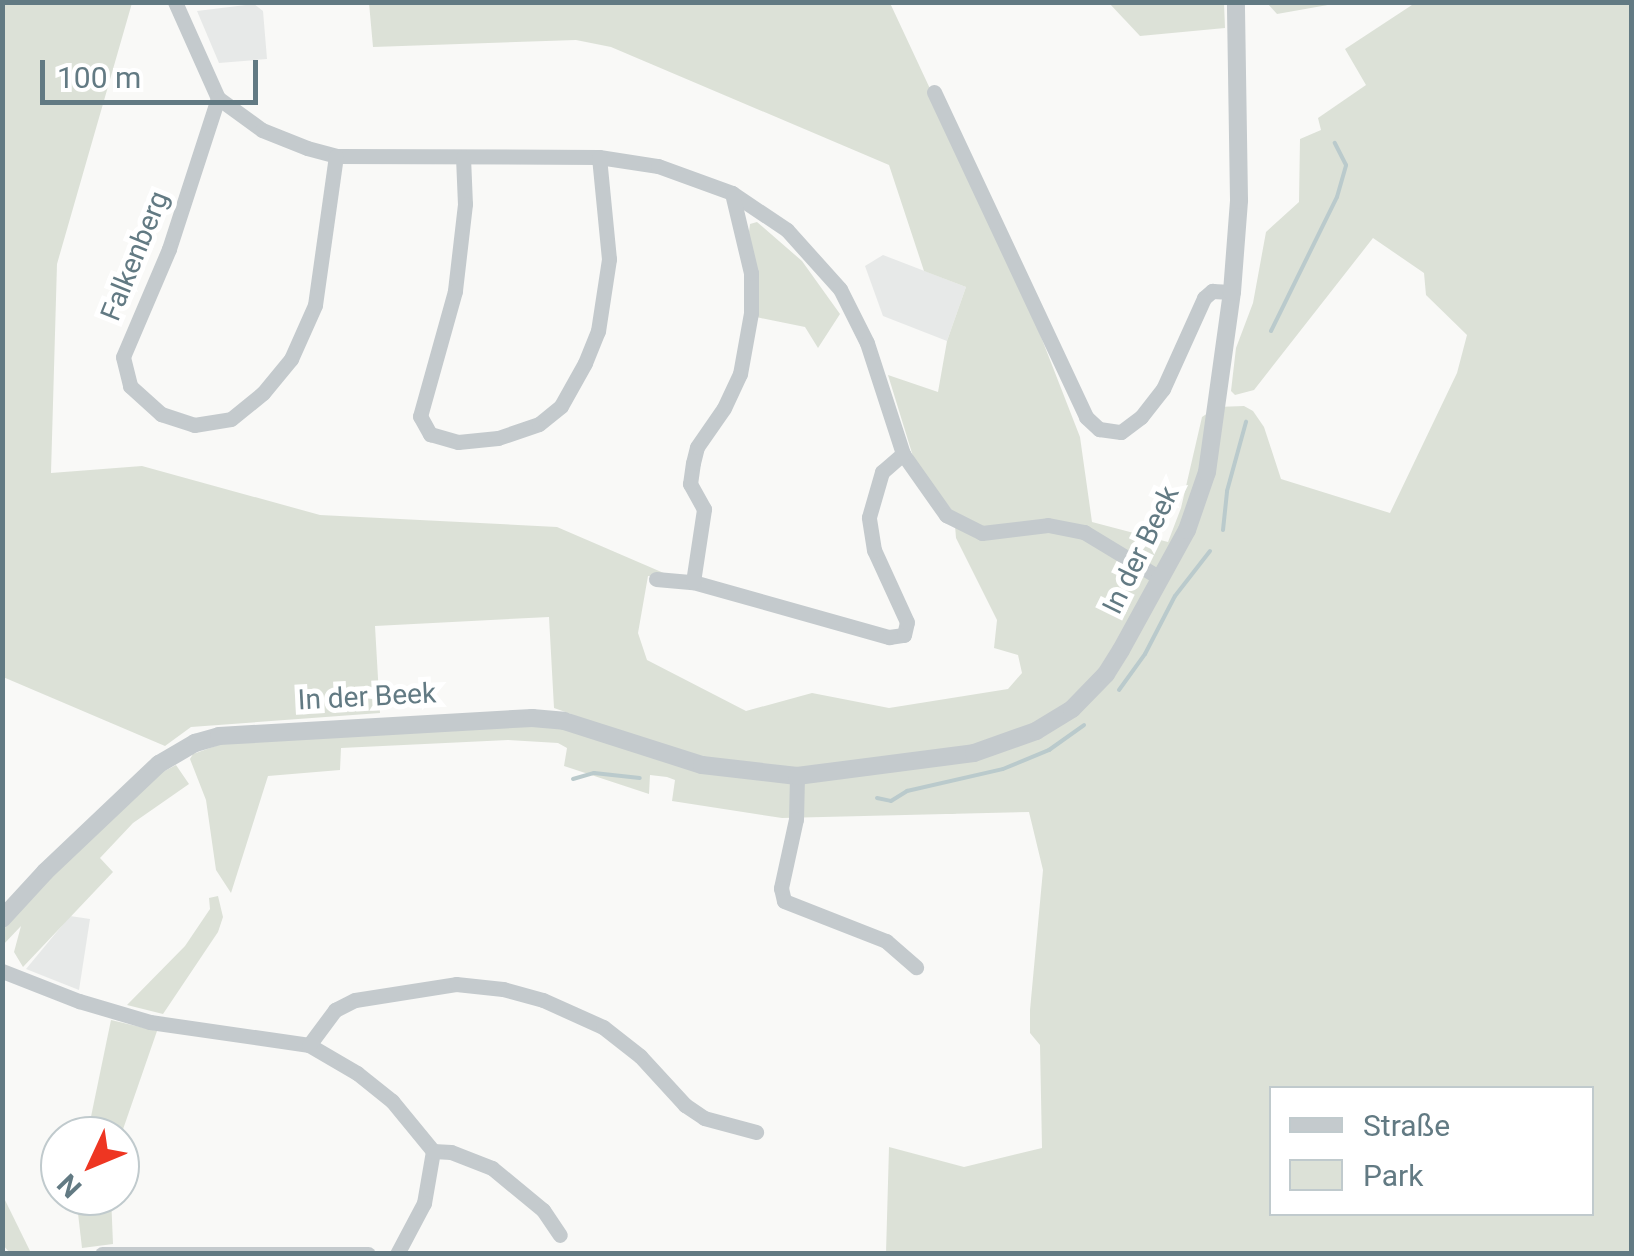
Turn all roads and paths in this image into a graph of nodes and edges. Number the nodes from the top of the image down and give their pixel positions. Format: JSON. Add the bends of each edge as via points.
{"nodes":[{"id":1,"x":175,"y":2,"type":"edge"},
{"id":2,"x":1236,"y":2,"type":"edge"},
{"id":3,"x":934,"y":92,"type":"dead end"},
{"id":4,"x":218,"y":98,"type":"junction"},
{"id":5,"x":336,"y":156,"type":"junction"},
{"id":6,"x":463,"y":157,"type":"junction"},
{"id":7,"x":599,"y":157,"type":"junction"},
{"id":8,"x":732,"y":193,"type":"junction"},
{"id":9,"x":1232,"y":292,"type":"junction"},
{"id":10,"x":903,"y":454,"type":"junction"},
{"id":11,"x":1160,"y":578,"type":"junction"},
{"id":12,"x":656,"y":579,"type":"dead end"},
{"id":13,"x":693,"y":582,"type":"junction"},
{"id":14,"x":797,"y":776,"type":"junction"},
{"id":15,"x":2,"y":919,"type":"edge"},
{"id":16,"x":916,"y":967,"type":"dead end"},
{"id":17,"x":2,"y":971,"type":"edge"},
{"id":18,"x":309,"y":1045,"type":"junction"},
{"id":19,"x":756,"y":1132,"type":"dead end"},
{"id":20,"x":433,"y":1151,"type":"junction"},
{"id":21,"x":560,"y":1235,"type":"dead end"},
{"id":22,"x":102,"y":1254,"type":"edge"},
{"id":23,"x":368,"y":1254,"type":"edge"},
{"id":24,"x":396,"y":1254,"type":"edge"}],
"edges":[{"from":1,"to":4,"type":"street"},
{"from":2,"to":9,"type":"street","name":"In der Beek","via":[[1239,200]]},
{"from":3,"to":9,"type":"street","via":[[1086,416],[1098,429],[1121,432],[1142,416],[1163,389],[1204,298],[1212,291]]},
{"from":4,"to":5,"type":"street","via":[[278,138]]},
{"from":4,"to":5,"type":"street","name":"Falkenberg","via":[[170,249],[123,357],[130,386],[161,414],[194,425],[232,419],[290,358],[315,305]]},
{"from":5,"to":6,"type":"street"},
{"from":6,"to":7,"type":"street"},
{"from":6,"to":7,"type":"street","via":[[459,264],[420,416],[430,434],[458,442],[539,424],[560,406],[585,363],[598,331],[609,259]]},
{"from":7,"to":8,"type":"street","via":[[658,166]]},
{"from":8,"to":10,"type":"street","via":[[787,230],[840,289],[867,344]]},
{"from":8,"to":13,"type":"street","via":[[751,272],[751,313],[740,374],[697,447],[690,484],[704,509]]},
{"from":9,"to":11,"type":"street","name":"In der Beek","via":[[1207,472],[1187,530]]},
{"from":10,"to":11,"type":"street","via":[[935,503],[968,529],[1066,527],[1106,542]]},
{"from":10,"to":13,"type":"street","via":[[882,472],[868,517],[878,560],[907,622],[904,634],[889,637]]},
{"from":11,"to":14,"type":"street","name":"In der Beek","via":[[1106,674],[1054,722],[974,752]]},
{"from":12,"to":13,"type":"street"},
{"from":14,"to":15,"type":"street","name":"In der Beek","via":[[702,765],[564,721],[532,718],[218,736],[159,764]]},
{"from":14,"to":16,"type":"street","via":[[796,819],[780,891],[784,901],[886,941]]},
{"from":17,"to":18,"type":"street","via":[[150,1022]]},
{"from":18,"to":19,"type":"street","via":[[335,1010],[355,1000],[456,984],[504,990],[603,1027],[685,1105],[704,1118]]},
{"from":18,"to":20,"type":"street","via":[[378,1088]]},
{"from":20,"to":21,"type":"street","via":[[492,1168],[542,1210]]},
{"from":20,"to":24,"type":"street","via":[[424,1203]]},
{"from":22,"to":23,"type":"street"}]}
